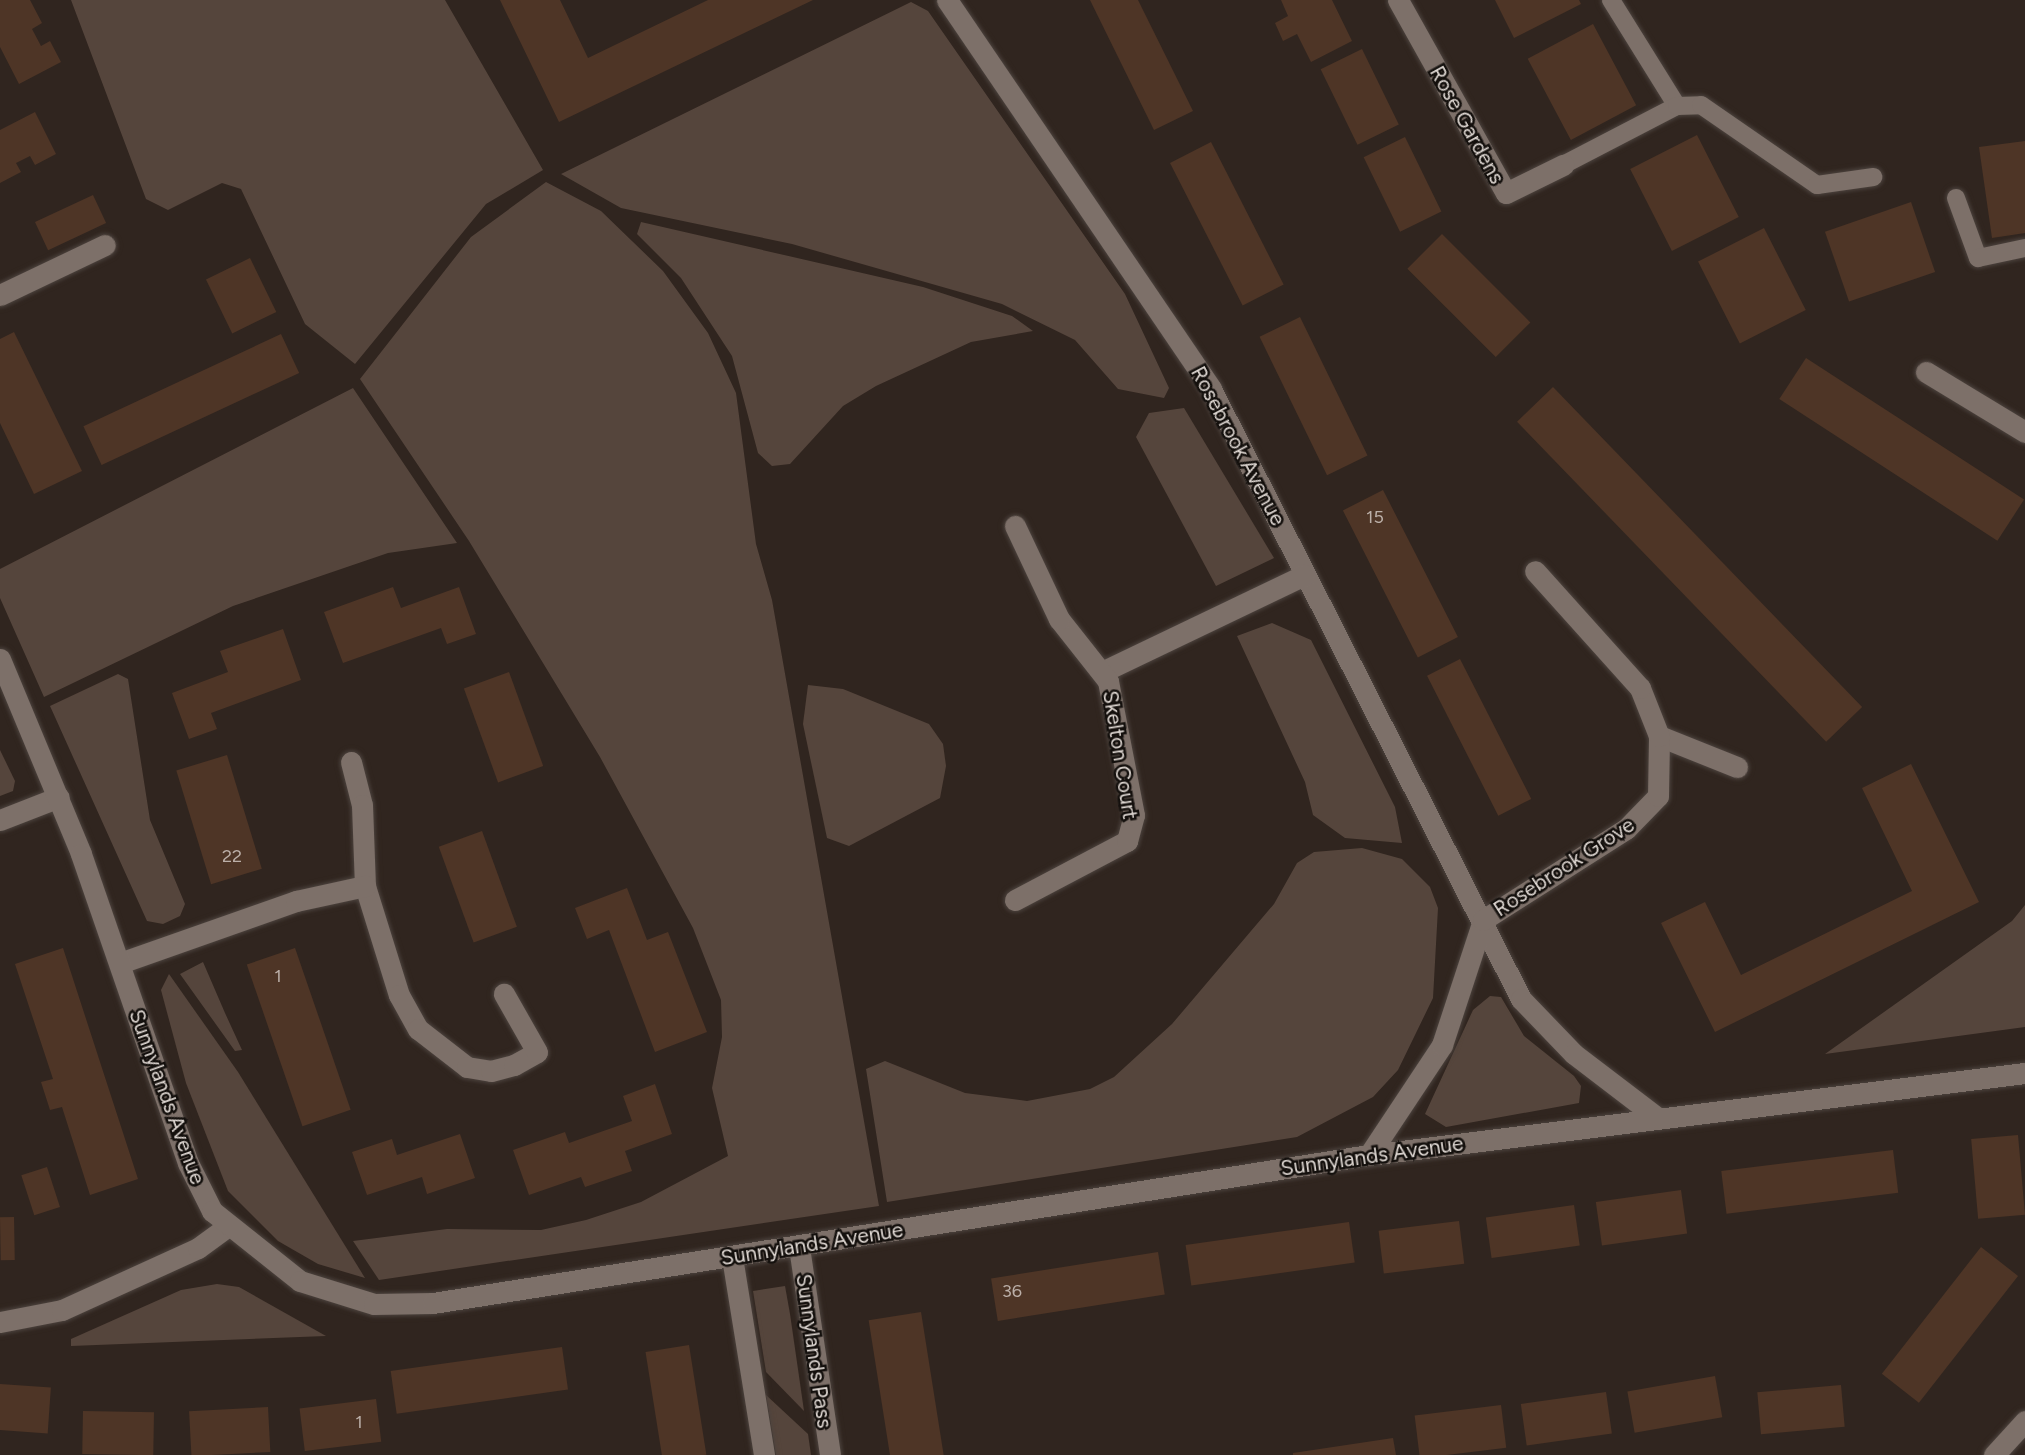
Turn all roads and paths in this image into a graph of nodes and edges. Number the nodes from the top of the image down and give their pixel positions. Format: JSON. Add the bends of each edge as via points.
{"nodes":[{"id":1,"x":947,"y":0,"type":"edge"},
{"id":2,"x":1398,"y":0,"type":"edge"},
{"id":3,"x":1611,"y":0,"type":"edge"},
{"id":4,"x":1677,"y":106,"type":"junction"},
{"id":5,"x":1563,"y":165,"type":"joint"},
{"id":6,"x":1873,"y":177,"type":"dead end"},
{"id":7,"x":1956,"y":198,"type":"dead end"},
{"id":8,"x":105,"y":245,"type":"dead end"},
{"id":9,"x":2025,"y":248,"type":"edge"},
{"id":10,"x":0,"y":295,"type":"edge"},
{"id":11,"x":1926,"y":372,"type":"dead end"},
{"id":12,"x":2025,"y":432,"type":"edge"},
{"id":13,"x":1015,"y":526,"type":"dead end"},
{"id":14,"x":1535,"y":571,"type":"dead end"},
{"id":15,"x":1304,"y":575,"type":"junction"},
{"id":16,"x":2,"y":666,"type":"edge"},
{"id":17,"x":1104,"y":671,"type":"junction"},
{"id":18,"x":1659,"y":736,"type":"junction"},
{"id":19,"x":351,"y":762,"type":"dead end"},
{"id":20,"x":1737,"y":767,"type":"dead end"},
{"id":21,"x":59,"y":797,"type":"junction"},
{"id":22,"x":0,"y":820,"type":"edge"},
{"id":23,"x":365,"y":886,"type":"junction"},
{"id":24,"x":1014,"y":900,"type":"dead end"},
{"id":25,"x":1483,"y":920,"type":"junction"},
{"id":26,"x":120,"y":963,"type":"junction"},
{"id":27,"x":504,"y":994,"type":"dead end"},
{"id":28,"x":2025,"y":1073,"type":"edge"},
{"id":29,"x":1654,"y":1116,"type":"junction"},
{"id":30,"x":1369,"y":1155,"type":"junction"},
{"id":31,"x":227,"y":1227,"type":"junction"},
{"id":32,"x":799,"y":1247,"type":"junction"},
{"id":33,"x":732,"y":1257,"type":"junction"},
{"id":34,"x":0,"y":1322,"type":"edge"},
{"id":35,"x":2025,"y":1421,"type":"edge"},
{"id":36,"x":764,"y":1455,"type":"edge"},
{"id":37,"x":830,"y":1455,"type":"edge"},
{"id":38,"x":1994,"y":1455,"type":"edge"}],
"edges":[{"from":1,"to":15,"type":"street","name":"Rosebrook Avenue","via":[[1186,348]]},
{"from":2,"to":5,"type":"street","name":"Rose Gardens","via":[[1506,193]]},
{"from":3,"to":4,"type":"lane"},
{"from":4,"to":5,"type":"lane"},
{"from":4,"to":6,"type":"lane","via":[[1701,105],[1727,118],[1817,185]]},
{"from":7,"to":9,"type":"lane","via":[[1978,258]]},
{"from":8,"to":10,"type":"street"},
{"from":11,"to":12,"type":"street"},
{"from":13,"to":17,"type":"street","name":"Skelton Court","via":[[1059,619]]},
{"from":14,"to":18,"type":"street","name":"Rosebrook Grove","via":[[1640,688]]},
{"from":15,"to":17,"type":"street"},
{"from":15,"to":25,"type":"street","name":"Rosebrook Avenue"},
{"from":16,"to":21,"type":"street","name":"Sunnylands Avenue"},
{"from":17,"to":24,"type":"street","name":"Skelton Court","via":[[1127,771],[1132,830],[1126,841],[1093,863]]},
{"from":18,"to":20,"type":"street"},
{"from":18,"to":25,"type":"street","name":"Rosebrook Grove","via":[[1663,778],[1646,812]]},
{"from":19,"to":23,"type":"street","via":[[362,805]]},
{"from":21,"to":22,"type":"street"},
{"from":21,"to":26,"type":"street","name":"Sunnylands Avenue"},
{"from":23,"to":26,"type":"street","via":[[296,901]]},
{"from":23,"to":27,"type":"street","via":[[399,995],[437,1049],[467,1067],[491,1071],[537,1052]]},
{"from":25,"to":29,"type":"street","name":"Rosebrook Avenue","via":[[1505,972],[1547,1030]]},
{"from":25,"to":30,"type":"street","via":[[1441,1045]]},
{"from":26,"to":31,"type":"street","name":"Sunnylands Avenue","via":[[188,1163]]},
{"from":28,"to":29,"type":"street","name":"Sunnylands Avenue"},
{"from":29,"to":30,"type":"street","name":"Sunnylands Avenue"},
{"from":30,"to":32,"type":"street","name":"Sunnylands Avenue"},
{"from":31,"to":33,"type":"street","name":"Sunnylands Avenue","via":[[300,1281],[374,1304],[433,1303]]},
{"from":31,"to":34,"type":"street","via":[[173,1261],[62,1310]]},
{"from":32,"to":33,"type":"street","name":"Sunnylands Avenue"},
{"from":32,"to":37,"type":"street","name":"Sunnylands Pass"},
{"from":33,"to":36,"type":"street"},
{"from":35,"to":38,"type":"street"}]}
